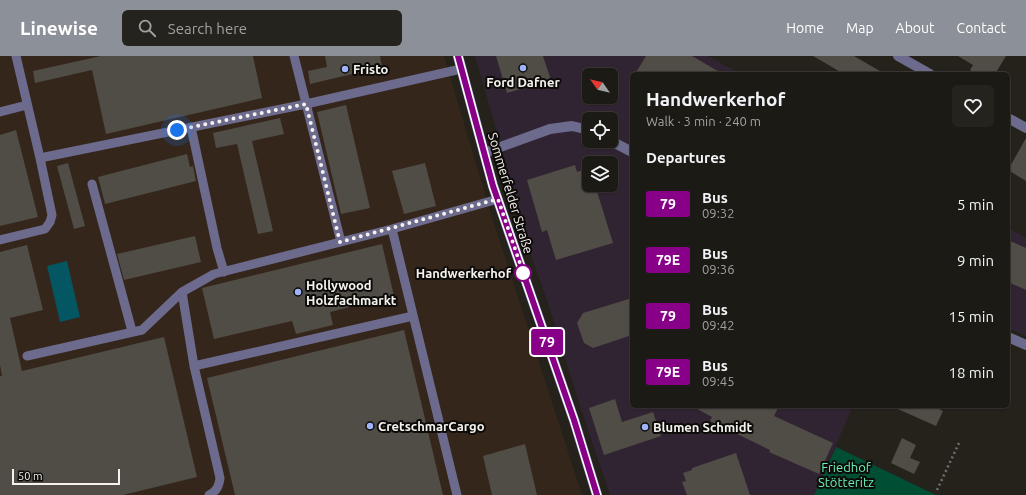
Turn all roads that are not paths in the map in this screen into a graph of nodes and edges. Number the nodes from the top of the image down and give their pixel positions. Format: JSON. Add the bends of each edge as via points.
{"nodes":[{"id":1,"x":16,"y":56,"type":"edge"},
{"id":2,"x":294,"y":56,"type":"edge"},
{"id":3,"x":458,"y":56,"type":"edge"},
{"id":4,"x":898,"y":56,"type":"edge"},
{"id":5,"x":461,"y":69,"type":"junction"},
{"id":6,"x":926,"y":72,"type":"edge"},
{"id":7,"x":306,"y":104,"type":"junction"},
{"id":8,"x":27,"y":105,"type":"junction"},
{"id":9,"x":0,"y":112,"type":"edge"},
{"id":10,"x":1010,"y":119,"type":"edge"},
{"id":11,"x":191,"y":127,"type":"junction"},
{"id":12,"x":582,"y":128,"type":"edge"},
{"id":13,"x":1026,"y":128,"type":"edge"},
{"id":14,"x":618,"y":145,"type":"edge"},
{"id":15,"x":630,"y":151,"type":"edge"},
{"id":16,"x":484,"y":153,"type":"junction"},
{"id":17,"x":40,"y":158,"type":"junction"},
{"id":18,"x":92,"y":184,"type":"dead end"},
{"id":19,"x":498,"y":199,"type":"junction"},
{"id":20,"x":392,"y":229,"type":"junction"},
{"id":21,"x":0,"y":240,"type":"edge"},
{"id":22,"x":340,"y":242,"type":"junction"},
{"id":23,"x":224,"y":272,"type":"junction"},
{"id":24,"x":182,"y":292,"type":"junction"},
{"id":25,"x":413,"y":316,"type":"junction"},
{"id":26,"x":132,"y":331,"type":"junction"},
{"id":27,"x":1010,"y":338,"type":"edge"},
{"id":28,"x":1026,"y":345,"type":"edge"},
{"id":29,"x":27,"y":356,"type":"dead end"},
{"id":30,"x":194,"y":366,"type":"junction"},
{"id":31,"x":209,"y":495,"type":"edge"},
{"id":32,"x":457,"y":495,"type":"edge"},
{"id":33,"x":597,"y":495,"type":"edge"}],
"edges":[{"from":1,"to":8,"type":"lane"},
{"from":2,"to":7,"type":"lane"},
{"from":3,"to":5,"type":"main road","name":"Sommerfelder Straße"},
{"from":4,"to":6,"type":"street"},
{"from":5,"to":7,"type":"lane"},
{"from":5,"to":16,"type":"main road","name":"Sommerfelder Straße"},
{"from":7,"to":11,"type":"lane"},
{"from":7,"to":22,"type":"lane"},
{"from":8,"to":9,"type":"lane"},
{"from":8,"to":17,"type":"lane"},
{"from":10,"to":13,"type":"street"},
{"from":11,"to":17,"type":"lane"},
{"from":11,"to":23,"type":"lane"},
{"from":12,"to":16,"type":"street","via":[[572,126],[550,129]]},
{"from":14,"to":15,"type":"street"},
{"from":16,"to":19,"type":"main road","name":"Sommerfelder Straße"},
{"from":17,"to":21,"type":"lane","via":[[52,215],[50,222],[45,229]]},
{"from":18,"to":26,"type":"lane"},
{"from":19,"to":20,"type":"lane"},
{"from":19,"to":33,"type":"main road","name":"Sommerfelder Straße"},
{"from":20,"to":22,"type":"lane"},
{"from":20,"to":25,"type":"lane"},
{"from":22,"to":23,"type":"lane"},
{"from":23,"to":24,"type":"lane","via":[[214,274]]},
{"from":24,"to":26,"type":"lane","via":[[142,330]]},
{"from":24,"to":30,"type":"lane"},
{"from":25,"to":30,"type":"lane"},
{"from":25,"to":32,"type":"lane"},
{"from":26,"to":29,"type":"lane"},
{"from":27,"to":28,"type":"street"},
{"from":30,"to":31,"type":"lane","via":[[220,478],[219,486]]}]}
